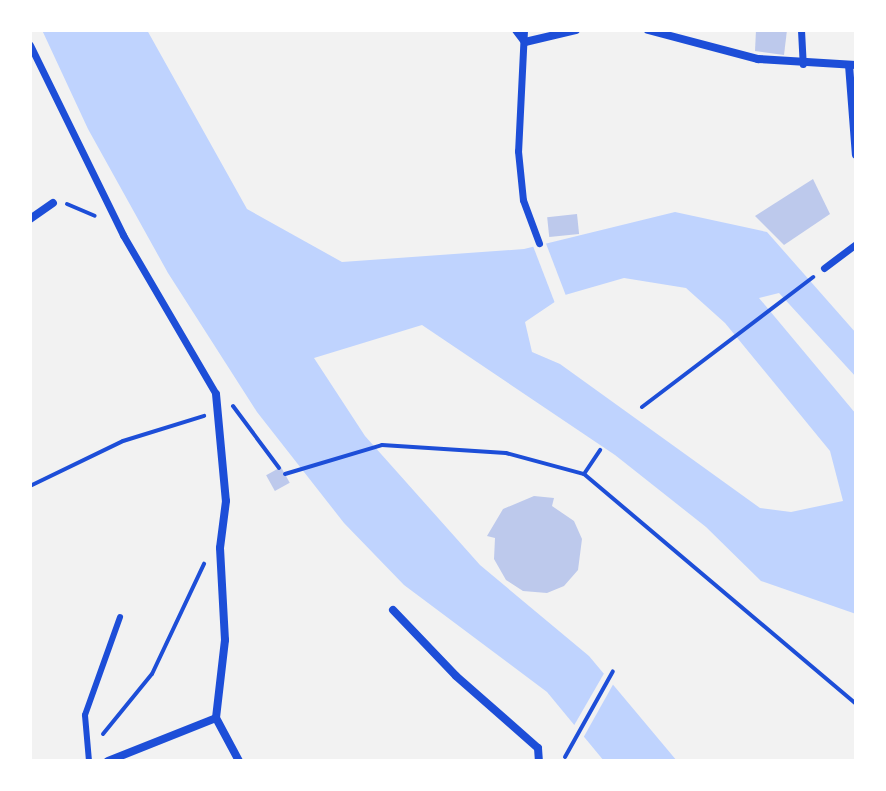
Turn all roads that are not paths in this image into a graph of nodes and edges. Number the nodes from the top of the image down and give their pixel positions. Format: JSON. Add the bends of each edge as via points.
{"nodes":[{"id":1,"x":516,"y":30,"type":"edge"},
{"id":2,"x":524,"y":30,"type":"edge"},
{"id":3,"x":576,"y":30,"type":"edge"},
{"id":4,"x":648,"y":30,"type":"edge"},
{"id":5,"x":801,"y":30,"type":"edge"},
{"id":6,"x":665,"y":31,"type":"edge"},
{"id":7,"x":525,"y":42,"type":"junction"},
{"id":8,"x":30,"y":45,"type":"edge"},
{"id":9,"x":803,"y":64,"type":"junction"},
{"id":10,"x":852,"y":65,"type":"edge"},
{"id":11,"x":856,"y":155,"type":"edge"},
{"id":12,"x":53,"y":203,"type":"road end"},
{"id":13,"x":30,"y":219,"type":"edge"},
{"id":14,"x":539,"y":243,"type":"dead end"},
{"id":15,"x":856,"y":244,"type":"edge"},
{"id":16,"x":824,"y":268,"type":"road end"},
{"id":17,"x":216,"y":394,"type":"joint"},
{"id":18,"x":393,"y":610,"type":"dead end"},
{"id":19,"x":120,"y":617,"type":"dead end"},
{"id":20,"x":216,"y":718,"type":"junction"},
{"id":21,"x":91,"y":757,"type":"edge"},
{"id":22,"x":108,"y":761,"type":"edge"},
{"id":23,"x":239,"y":761,"type":"edge"},
{"id":24,"x":539,"y":761,"type":"edge"}],
"edges":[{"from":1,"to":7,"type":"street"},
{"from":2,"to":7,"type":"street"},
{"from":3,"to":7,"type":"street"},
{"from":4,"to":6,"type":"street"},
{"from":5,"to":9,"type":"street"},
{"from":6,"to":9,"type":"street","via":[[727,52]]},
{"from":7,"to":14,"type":"street","via":[[518,151],[523,200]]},
{"from":8,"to":17,"type":"street","via":[[123,235]]},
{"from":9,"to":10,"type":"street"},
{"from":10,"to":11,"type":"street"},
{"from":12,"to":13,"type":"street"},
{"from":15,"to":16,"type":"street"},
{"from":17,"to":20,"type":"street","via":[[226,501],[220,548],[225,640]]},
{"from":18,"to":24,"type":"street","via":[[456,676],[538,748]]},
{"from":19,"to":21,"type":"lane","via":[[85,715]]},
{"from":20,"to":22,"type":"street"},
{"from":20,"to":23,"type":"street"}]}
